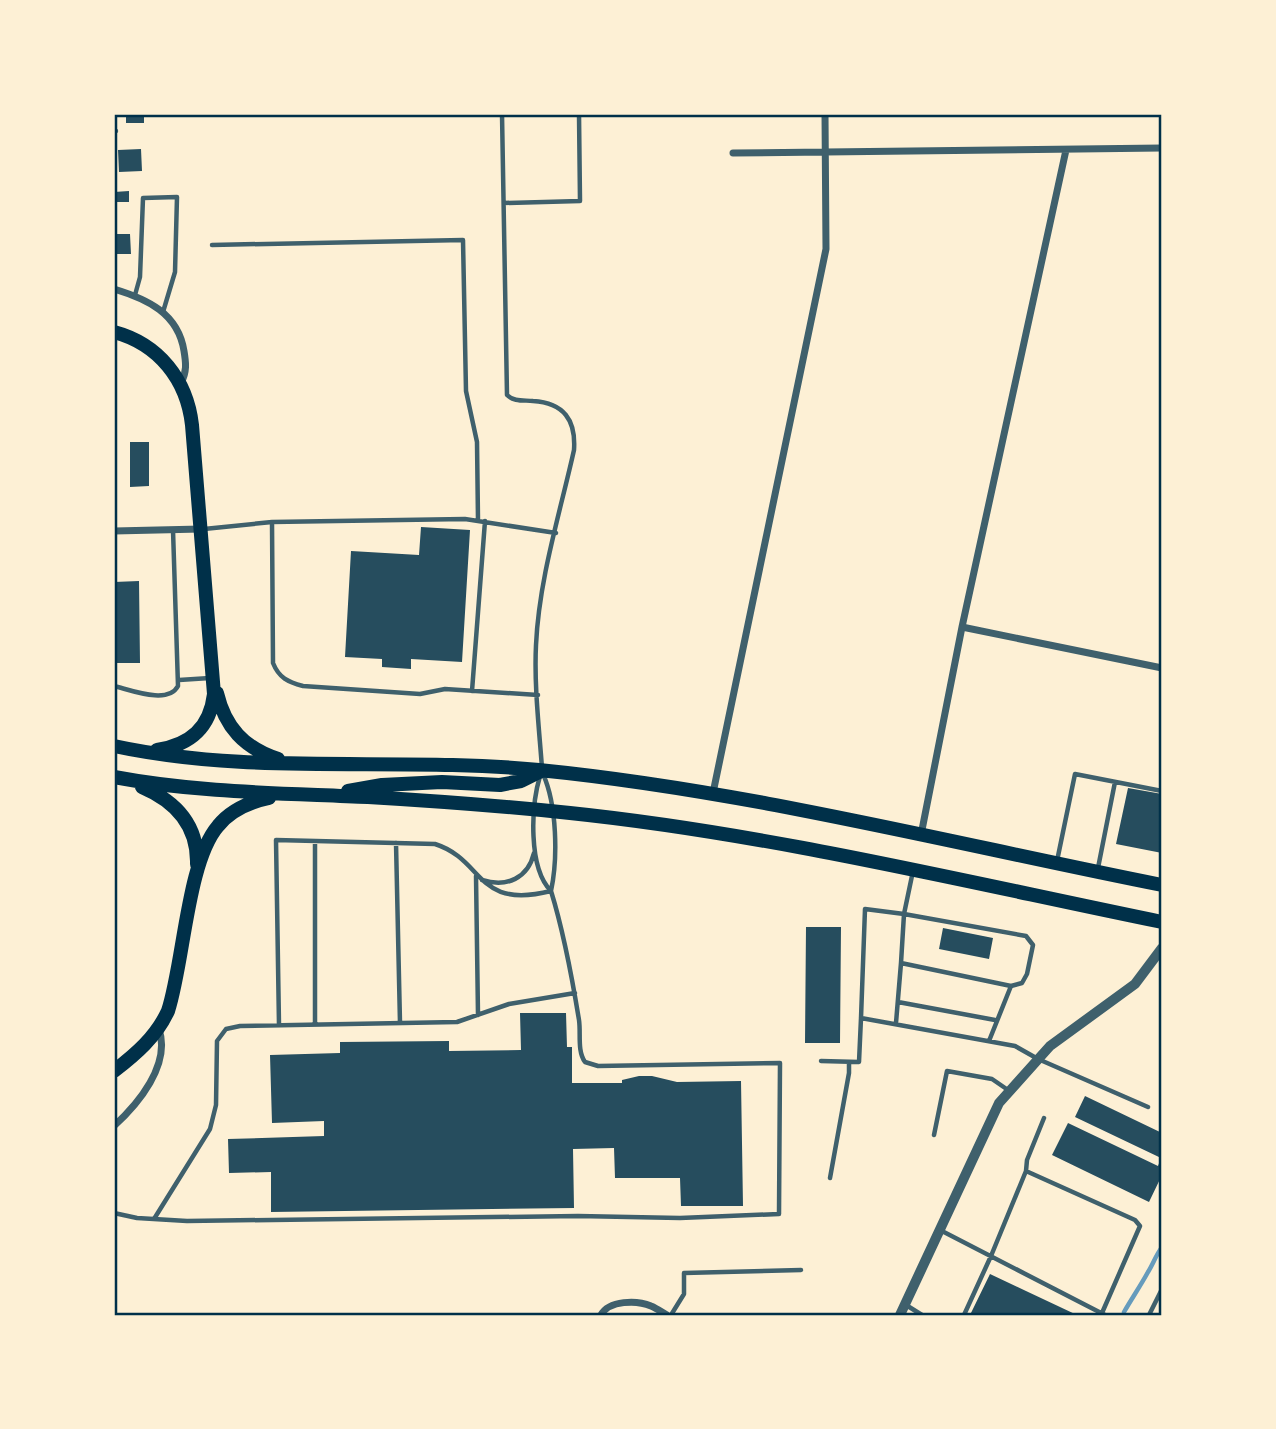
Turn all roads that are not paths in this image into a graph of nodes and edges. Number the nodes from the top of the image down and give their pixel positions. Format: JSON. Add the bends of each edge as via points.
{"nodes":[{"id":1,"x":502,"y":114,"type":"edge"},
{"id":2,"x":579,"y":114,"type":"edge"},
{"id":3,"x":825,"y":114,"type":"edge"},
{"id":4,"x":1162,"y":148,"type":"edge"},
{"id":5,"x":1066,"y":150,"type":"junction"},
{"id":6,"x":733,"y":153,"type":"dead end"},
{"id":7,"x":826,"y":153,"type":"junction"},
{"id":8,"x":503,"y":203,"type":"junction"},
{"id":9,"x":212,"y":245,"type":"dead end"},
{"id":10,"x":114,"y":289,"type":"edge"},
{"id":11,"x":135,"y":295,"type":"junction"},
{"id":12,"x":163,"y":312,"type":"junction"},
{"id":13,"x":114,"y":332,"type":"edge"},
{"id":14,"x":180,"y":384,"type":"junction"},
{"id":15,"x":478,"y":520,"type":"junction"},
{"id":16,"x":485,"y":521,"type":"junction"},
{"id":17,"x":272,"y":522,"type":"junction"},
{"id":18,"x":201,"y":529,"type":"junction"},
{"id":19,"x":173,"y":530,"type":"junction"},
{"id":20,"x":114,"y":531,"type":"edge"},
{"id":21,"x":556,"y":533,"type":"junction"},
{"id":22,"x":962,"y":627,"type":"junction"},
{"id":23,"x":1162,"y":668,"type":"edge"},
{"id":24,"x":214,"y":677,"type":"junction"},
{"id":25,"x":179,"y":680,"type":"junction"},
{"id":26,"x":114,"y":686,"type":"edge"},
{"id":27,"x":472,"y":691,"type":"junction"},
{"id":28,"x":538,"y":695,"type":"junction"},
{"id":29,"x":114,"y":746,"type":"edge"},
{"id":30,"x":130,"y":749,"type":"junction"},
{"id":31,"x":300,"y":764,"type":"junction"},
{"id":32,"x":542,"y":770,"type":"junction"},
{"id":33,"x":114,"y":777,"type":"edge"},
{"id":34,"x":1115,"y":782,"type":"junction"},
{"id":35,"x":1162,"y":791,"type":"edge"},
{"id":36,"x":713,"y":793,"type":"junction"},
{"id":37,"x":287,"y":795,"type":"junction"},
{"id":38,"x":323,"y":796,"type":"junction"},
{"id":39,"x":534,"y":810,"type":"junction"},
{"id":40,"x":553,"y":812,"type":"junction"},
{"id":41,"x":920,"y":836,"type":"junction"},
{"id":42,"x":315,"y":841,"type":"junction"},
{"id":43,"x":396,"y":843,"type":"junction"},
{"id":44,"x":535,"y":845,"type":"junction"},
{"id":45,"x":1057,"y":864,"type":"junction"},
{"id":46,"x":913,"y":870,"type":"junction"},
{"id":47,"x":1098,"y":872,"type":"junction"},
{"id":48,"x":478,"y":877,"type":"junction"},
{"id":49,"x":195,"y":882,"type":"junction"},
{"id":50,"x":1162,"y":885,"type":"edge"},
{"id":51,"x":551,"y":891,"type":"junction"},
{"id":52,"x":904,"y":914,"type":"junction"},
{"id":53,"x":1162,"y":922,"type":"edge"},
{"id":54,"x":1162,"y":948,"type":"edge"},
{"id":55,"x":901,"y":963,"type":"junction"},
{"id":56,"x":1011,"y":986,"type":"junction"},
{"id":57,"x":575,"y":993,"type":"junction"},
{"id":58,"x":898,"y":1002,"type":"junction"},
{"id":59,"x":478,"y":1015,"type":"junction"},
{"id":60,"x":861,"y":1018,"type":"junction"},
{"id":61,"x":995,"y":1020,"type":"junction"},
{"id":62,"x":400,"y":1023,"type":"junction"},
{"id":63,"x":896,"y":1023,"type":"junction"},
{"id":64,"x":315,"y":1024,"type":"junction"},
{"id":65,"x":279,"y":1025,"type":"junction"},
{"id":66,"x":159,"y":1028,"type":"junction"},
{"id":67,"x":989,"y":1041,"type":"junction"},
{"id":68,"x":114,"y":1058,"type":"edge"},
{"id":69,"x":1038,"y":1059,"type":"junction"},
{"id":70,"x":821,"y":1061,"type":"dead end"},
{"id":71,"x":849,"y":1062,"type":"junction"},
{"id":72,"x":114,"y":1071,"type":"edge"},
{"id":73,"x":1009,"y":1091,"type":"junction"},
{"id":74,"x":1148,"y":1107,"type":"dead end"},
{"id":75,"x":1044,"y":1118,"type":"dead end"},
{"id":76,"x":114,"y":1126,"type":"edge"},
{"id":77,"x":934,"y":1135,"type":"dead end"},
{"id":78,"x":1026,"y":1171,"type":"junction"},
{"id":79,"x":830,"y":1178,"type":"dead end"},
{"id":80,"x":114,"y":1213,"type":"edge"},
{"id":81,"x":153,"y":1219,"type":"junction"},
{"id":82,"x":940,"y":1230,"type":"junction"},
{"id":83,"x":991,"y":1256,"type":"junction"},
{"id":84,"x":801,"y":1270,"type":"dead end"},
{"id":85,"x":1162,"y":1289,"type":"edge"},
{"id":86,"x":905,"y":1304,"type":"junction"},
{"id":87,"x":1104,"y":1314,"type":"edge"},
{"id":88,"x":601,"y":1315,"type":"edge"},
{"id":89,"x":669,"y":1315,"type":"edge"},
{"id":90,"x":900,"y":1315,"type":"edge"},
{"id":91,"x":922,"y":1315,"type":"edge"},
{"id":92,"x":964,"y":1315,"type":"edge"},
{"id":93,"x":1149,"y":1315,"type":"edge"}],
"edges":[{"from":1,"to":8,"type":"lane"},
{"from":2,"to":8,"type":"lane","via":[[580,201]]},
{"from":3,"to":7,"type":"street"},
{"from":4,"to":5,"type":"street"},
{"from":5,"to":7,"type":"street"},
{"from":5,"to":22,"type":"street"},
{"from":6,"to":7,"type":"street"},
{"from":7,"to":36,"type":"street","via":[[826,249]]},
{"from":8,"to":21,"type":"lane","via":[[507,395],[557,407],[574,430]]},
{"from":9,"to":15,"type":"lane","via":[[463,240],[466,391],[477,442]]},
{"from":10,"to":11,"type":"street"},
{"from":11,"to":12,"type":"street"},
{"from":11,"to":12,"type":"lane","via":[[140,277],[143,198],[177,197],[175,272]]},
{"from":12,"to":14,"type":"street","via":[[183,345],[186,363]]},
{"from":13,"to":14,"type":"highway","via":[[150,348]]},
{"from":14,"to":18,"type":"highway","via":[[191,417]]},
{"from":15,"to":16,"type":"lane"},
{"from":15,"to":17,"type":"lane"},
{"from":16,"to":21,"type":"lane"},
{"from":16,"to":27,"type":"lane"},
{"from":17,"to":18,"type":"lane"},
{"from":17,"to":27,"type":"lane","via":[[273,663],[277,674],[303,686],[420,694],[445,689]]},
{"from":18,"to":19,"type":"street"},
{"from":18,"to":24,"type":"highway"},
{"from":19,"to":20,"type":"street"},
{"from":19,"to":25,"type":"lane"},
{"from":21,"to":28,"type":"lane","via":[[538,628]]},
{"from":22,"to":23,"type":"street"},
{"from":22,"to":41,"type":"street"},
{"from":24,"to":25,"type":"lane"},
{"from":24,"to":30,"type":"highway","via":[[212,709],[193,737],[166,748]]},
{"from":24,"to":31,"type":"highway","via":[[223,713],[238,737],[266,755]]},
{"from":25,"to":26,"type":"lane","via":[[176,690],[163,696]]},
{"from":27,"to":28,"type":"lane"},
{"from":28,"to":32,"type":"lane"},
{"from":29,"to":30,"type":"highway"},
{"from":30,"to":31,"type":"highway","via":[[217,761]]},
{"from":31,"to":32,"type":"highway"},
{"from":32,"to":36,"type":"highway"},
{"from":32,"to":38,"type":"highway","via":[[500,785],[382,785]]},
{"from":32,"to":39,"type":"lane"},
{"from":32,"to":40,"type":"lane"},
{"from":33,"to":37,"type":"highway","via":[[211,791]]},
{"from":33,"to":49,"type":"highway","via":[[155,793],[182,814],[195,843]]},
{"from":34,"to":35,"type":"lane"},
{"from":34,"to":45,"type":"lane","via":[[1075,774]]},
{"from":34,"to":47,"type":"lane"},
{"from":36,"to":41,"type":"highway"},
{"from":37,"to":38,"type":"highway"},
{"from":37,"to":49,"type":"highway","via":[[250,803],[226,818],[206,846]]},
{"from":38,"to":39,"type":"highway"},
{"from":39,"to":40,"type":"highway"},
{"from":39,"to":44,"type":"lane"},
{"from":40,"to":46,"type":"highway","via":[[698,831]]},
{"from":40,"to":51,"type":"lane"},
{"from":41,"to":45,"type":"highway"},
{"from":42,"to":43,"type":"lane"},
{"from":42,"to":64,"type":"lane"},
{"from":42,"to":65,"type":"lane","via":[[276,840]]},
{"from":43,"to":48,"type":"lane","via":[[443,847]]},
{"from":43,"to":62,"type":"lane"},
{"from":44,"to":48,"type":"lane","via":[[529,867],[514,881]]},
{"from":44,"to":51,"type":"lane","via":[[540,876]]},
{"from":45,"to":47,"type":"highway"},
{"from":46,"to":52,"type":"lane"},
{"from":46,"to":53,"type":"highway"},
{"from":47,"to":50,"type":"highway"},
{"from":48,"to":51,"type":"lane","via":[[502,893]]},
{"from":48,"to":59,"type":"lane"},
{"from":49,"to":66,"type":"highway","via":[[173,994]]},
{"from":51,"to":57,"type":"lane"},
{"from":52,"to":55,"type":"lane"},
{"from":52,"to":56,"type":"lane","via":[[1026,936],[1033,945],[1027,974],[1022,983]]},
{"from":52,"to":60,"type":"lane","via":[[865,909]]},
{"from":54,"to":69,"type":"street","via":[[1124,994],[1064,1034]]},
{"from":55,"to":56,"type":"lane"},
{"from":55,"to":58,"type":"lane"},
{"from":56,"to":61,"type":"lane"},
{"from":57,"to":59,"type":"lane","via":[[509,1004]]},
{"from":57,"to":81,"type":"lane","via":[[582,1058],[591,1065],[780,1063],[779,1214]]},
{"from":58,"to":61,"type":"lane"},
{"from":58,"to":63,"type":"lane"},
{"from":59,"to":62,"type":"lane","via":[[457,1022]]},
{"from":60,"to":63,"type":"lane"},
{"from":60,"to":71,"type":"lane","via":[[859,1062]]},
{"from":61,"to":67,"type":"lane"},
{"from":62,"to":64,"type":"lane"},
{"from":63,"to":67,"type":"lane"},
{"from":64,"to":65,"type":"lane"},
{"from":65,"to":81,"type":"lane","via":[[233,1027],[221,1034],[210,1129]]},
{"from":66,"to":68,"type":"highway"},
{"from":66,"to":72,"type":"highway"},
{"from":66,"to":76,"type":"street","via":[[162,1048],[152,1078]]},
{"from":67,"to":69,"type":"lane","via":[[1015,1046]]},
{"from":69,"to":73,"type":"street"},
{"from":69,"to":74,"type":"lane"},
{"from":70,"to":71,"type":"lane"},
{"from":71,"to":79,"type":"lane"},
{"from":73,"to":77,"type":"lane","via":[[992,1079],[947,1071]]},
{"from":73,"to":82,"type":"street","via":[[999,1102]]},
{"from":75,"to":78,"type":"lane"},
{"from":78,"to":83,"type":"lane"},
{"from":78,"to":87,"type":"lane","via":[[1140,1226]]},
{"from":80,"to":81,"type":"lane"},
{"from":82,"to":83,"type":"lane"},
{"from":82,"to":86,"type":"street"},
{"from":83,"to":87,"type":"lane"},
{"from":83,"to":92,"type":"lane"},
{"from":84,"to":89,"type":"lane","via":[[684,1273],[684,1294]]},
{"from":85,"to":93,"type":"lane"},
{"from":86,"to":90,"type":"street"},
{"from":86,"to":91,"type":"lane"},
{"from":88,"to":89,"type":"street","via":[[614,1304],[635,1303]]}]}
